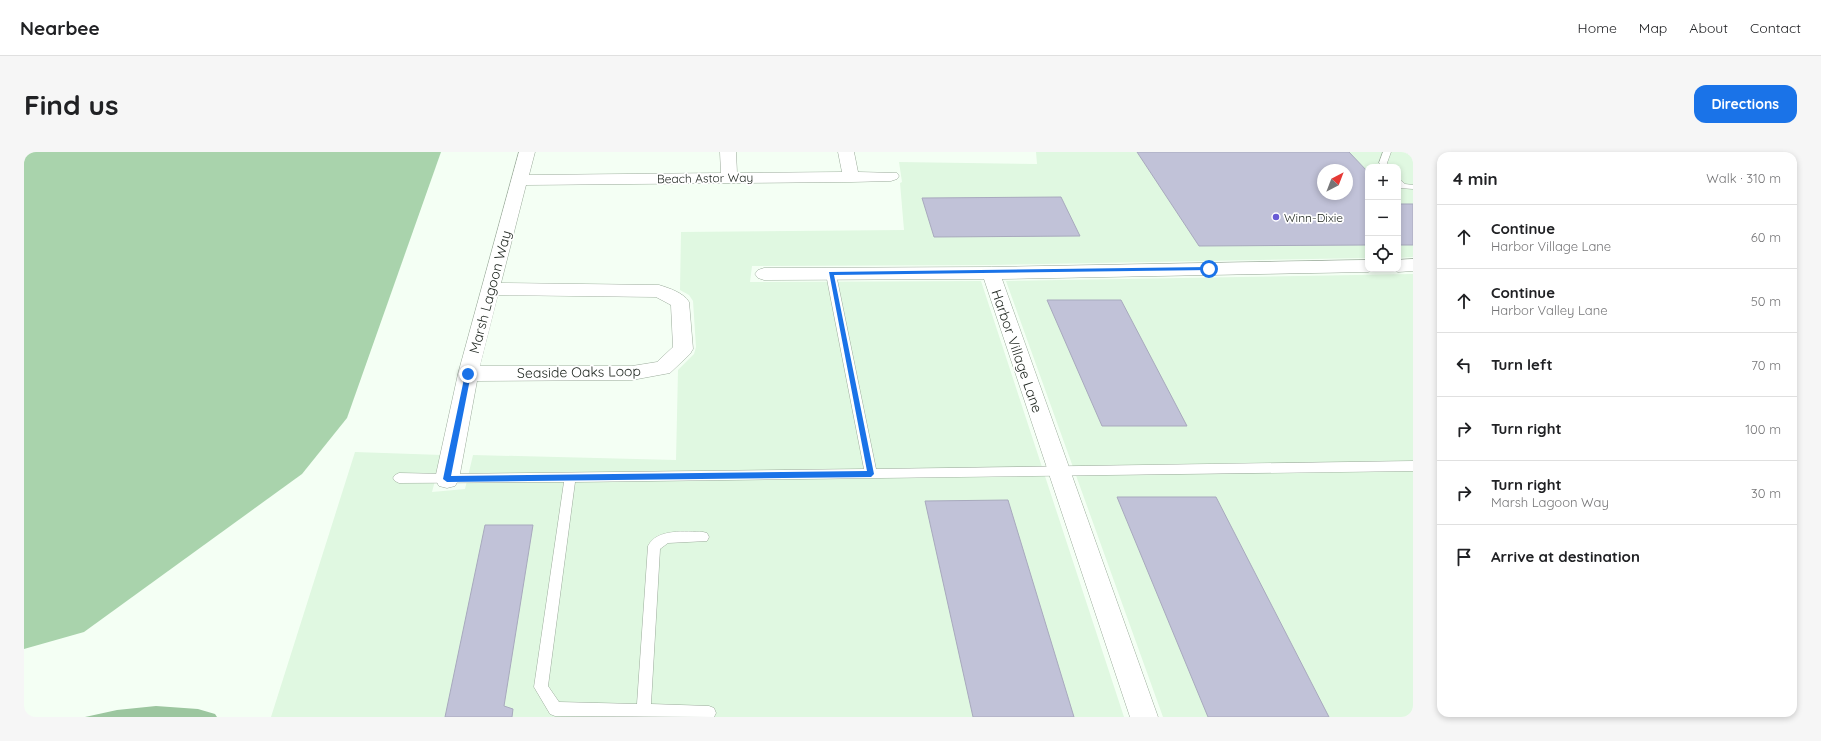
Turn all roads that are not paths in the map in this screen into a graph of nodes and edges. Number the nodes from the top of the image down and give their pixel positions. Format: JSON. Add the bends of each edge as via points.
{"nodes":[{"id":1,"x":527,"y":152,"type":"edge"},
{"id":2,"x":728,"y":152,"type":"edge"},
{"id":3,"x":846,"y":152,"type":"edge"},
{"id":4,"x":1387,"y":152,"type":"edge"},
{"id":5,"x":1410,"y":152,"type":"edge"},
{"id":6,"x":1413,"y":153,"type":"edge"},
{"id":7,"x":1384,"y":164,"type":"edge"},
{"id":8,"x":891,"y":176,"type":"dead end"},
{"id":9,"x":851,"y":177,"type":"junction"},
{"id":10,"x":729,"y":178,"type":"junction"},
{"id":11,"x":519,"y":180,"type":"junction"},
{"id":12,"x":1401,"y":184,"type":"edge"},
{"id":13,"x":1413,"y":187,"type":"edge"},
{"id":14,"x":1365,"y":266,"type":"edge"},
{"id":15,"x":1401,"y":266,"type":"edge"},
{"id":16,"x":1413,"y":266,"type":"edge"},
{"id":17,"x":991,"y":273,"type":"junction"},
{"id":18,"x":764,"y":274,"type":"dead end"},
{"id":19,"x":831,"y":274,"type":"junction"},
{"id":20,"x":490,"y":289,"type":"junction"},
{"id":21,"x":468,"y":374,"type":"junction"},
{"id":22,"x":1413,"y":466,"type":"edge"},
{"id":23,"x":1059,"y":472,"type":"junction"},
{"id":24,"x":871,"y":474,"type":"junction"},
{"id":25,"x":570,"y":477,"type":"junction"},
{"id":26,"x":398,"y":478,"type":"dead end"},
{"id":27,"x":447,"y":479,"type":"junction"},
{"id":28,"x":703,"y":537,"type":"dead end"},
{"id":29,"x":644,"y":711,"type":"junction"},
{"id":30,"x":709,"y":713,"type":"dead end"},
{"id":31,"x":1144,"y":717,"type":"edge"}],
"edges":[{"from":1,"to":11,"type":"street","name":"Marsh Lagoon Way"},
{"from":2,"to":10,"type":"street"},
{"from":3,"to":9,"type":"street"},
{"from":4,"to":7,"type":"lane"},
{"from":5,"to":6,"type":"lane"},
{"from":8,"to":9,"type":"street","name":"Beach Astor Way"},
{"from":9,"to":10,"type":"street","name":"Beach Astor Way"},
{"from":10,"to":11,"type":"street","name":"Beach Astor Way"},
{"from":11,"to":20,"type":"street","name":"Marsh Lagoon Way"},
{"from":12,"to":13,"type":"lane"},
{"from":14,"to":17,"type":"street","name":"Harbor Village Lane"},
{"from":15,"to":16,"type":"street"},
{"from":17,"to":19,"type":"street"},
{"from":17,"to":23,"type":"street","name":"Harbor Village Lane"},
{"from":18,"to":19,"type":"street"},
{"from":19,"to":24,"type":"lane"},
{"from":20,"to":21,"type":"street","name":"Marsh Lagoon Way"},
{"from":20,"to":21,"type":"street","name":"Seaside Oaks Loop","via":[[659,291],[680,302],[683,349],[663,368],[632,373]]},
{"from":21,"to":27,"type":"street","name":"Marsh Lagoon Way"},
{"from":22,"to":23,"type":"lane"},
{"from":23,"to":24,"type":"lane"},
{"from":23,"to":31,"type":"street","name":"Harbor Village Lane"},
{"from":24,"to":25,"type":"lane"},
{"from":25,"to":27,"type":"lane"},
{"from":25,"to":29,"type":"lane","via":[[541,687],[555,709]]},
{"from":26,"to":27,"type":"lane"},
{"from":28,"to":29,"type":"lane","via":[[666,538],[654,546]]},
{"from":29,"to":30,"type":"lane"}]}
